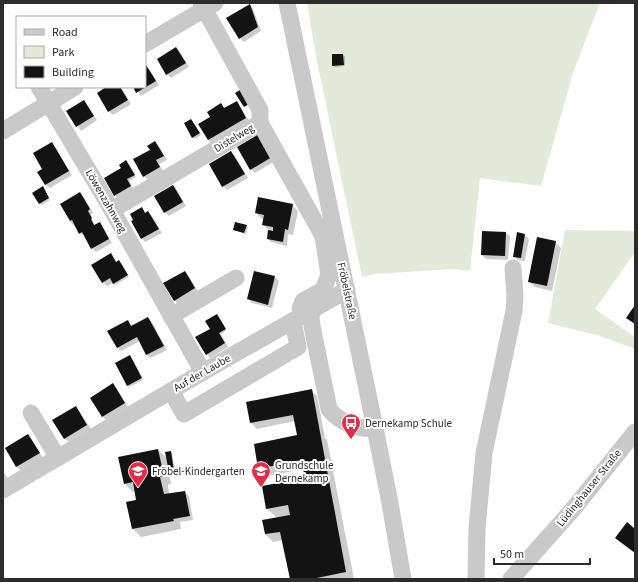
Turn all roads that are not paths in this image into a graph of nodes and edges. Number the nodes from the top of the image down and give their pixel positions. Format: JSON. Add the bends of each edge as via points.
{"nodes":[{"id":1,"x":287,"y":3,"type":"edge"},
{"id":2,"x":207,"y":5,"type":"edge"},
{"id":3,"x":146,"y":43,"type":"edge"},
{"id":4,"x":40,"y":88,"type":"edge"},
{"id":5,"x":73,"y":88,"type":"edge"},
{"id":6,"x":48,"y":103,"type":"junction"},
{"id":7,"x":260,"y":123,"type":"junction"},
{"id":8,"x":3,"y":131,"type":"edge"},
{"id":9,"x":112,"y":210,"type":"junction"},
{"id":10,"x":514,"y":268,"type":"dead end"},
{"id":11,"x":236,"y":278,"type":"dead end"},
{"id":12,"x":346,"y":290,"type":"junction"},
{"id":13,"x":303,"y":315,"type":"junction"},
{"id":14,"x":171,"y":316,"type":"junction"},
{"id":15,"x":203,"y":372,"type":"junction"},
{"id":16,"x":171,"y":391,"type":"junction"},
{"id":17,"x":31,"y":413,"type":"dead end"},
{"id":18,"x":375,"y":428,"type":"junction"},
{"id":19,"x":635,"y":432,"type":"edge"},
{"id":20,"x":58,"y":458,"type":"junction"},
{"id":21,"x":3,"y":490,"type":"edge"},
{"id":22,"x":403,"y":579,"type":"edge"},
{"id":23,"x":476,"y":579,"type":"edge"},
{"id":24,"x":511,"y":579,"type":"edge"}],
"edges":[{"from":1,"to":12,"type":"street","name":"Fröbelstraße"},
{"from":2,"to":3,"type":"street"},
{"from":2,"to":7,"type":"street","name":"Distelweg","via":[[260,110]]},
{"from":4,"to":6,"type":"street","name":"Löwenzahnweg"},
{"from":5,"to":6,"type":"street"},
{"from":6,"to":8,"type":"street"},
{"from":6,"to":9,"type":"street","name":"Löwenzahnweg"},
{"from":7,"to":9,"type":"street","name":"Distelweg"},
{"from":7,"to":13,"type":"street","via":[[323,236],[329,275],[323,290],[303,301],[300,308]]},
{"from":9,"to":14,"type":"street","name":"Löwenzahnweg"},
{"from":10,"to":23,"type":"street","via":[[514,311],[484,452],[479,490]]},
{"from":11,"to":14,"type":"street"},
{"from":12,"to":13,"type":"street","name":"Auf der Laube"},
{"from":12,"to":18,"type":"street","name":"Fröbelstraße"},
{"from":13,"to":15,"type":"street","name":"Auf der Laube"},
{"from":13,"to":16,"type":"street","via":[[298,347],[184,414]]},
{"from":13,"to":18,"type":"street","via":[[311,317],[329,409],[334,415],[357,427]]},
{"from":14,"to":15,"type":"street","name":"Löwenzahnweg"},
{"from":15,"to":16,"type":"street","name":"Auf der Laube"},
{"from":16,"to":20,"type":"street","name":"Auf der Laube"},
{"from":17,"to":20,"type":"street"},
{"from":18,"to":22,"type":"street","name":"Fröbelstraße"},
{"from":19,"to":24,"type":"street","name":"Lüdinghauser Straße","via":[[574,508]]},
{"from":20,"to":21,"type":"street","name":"Auf der Laube"}]}
